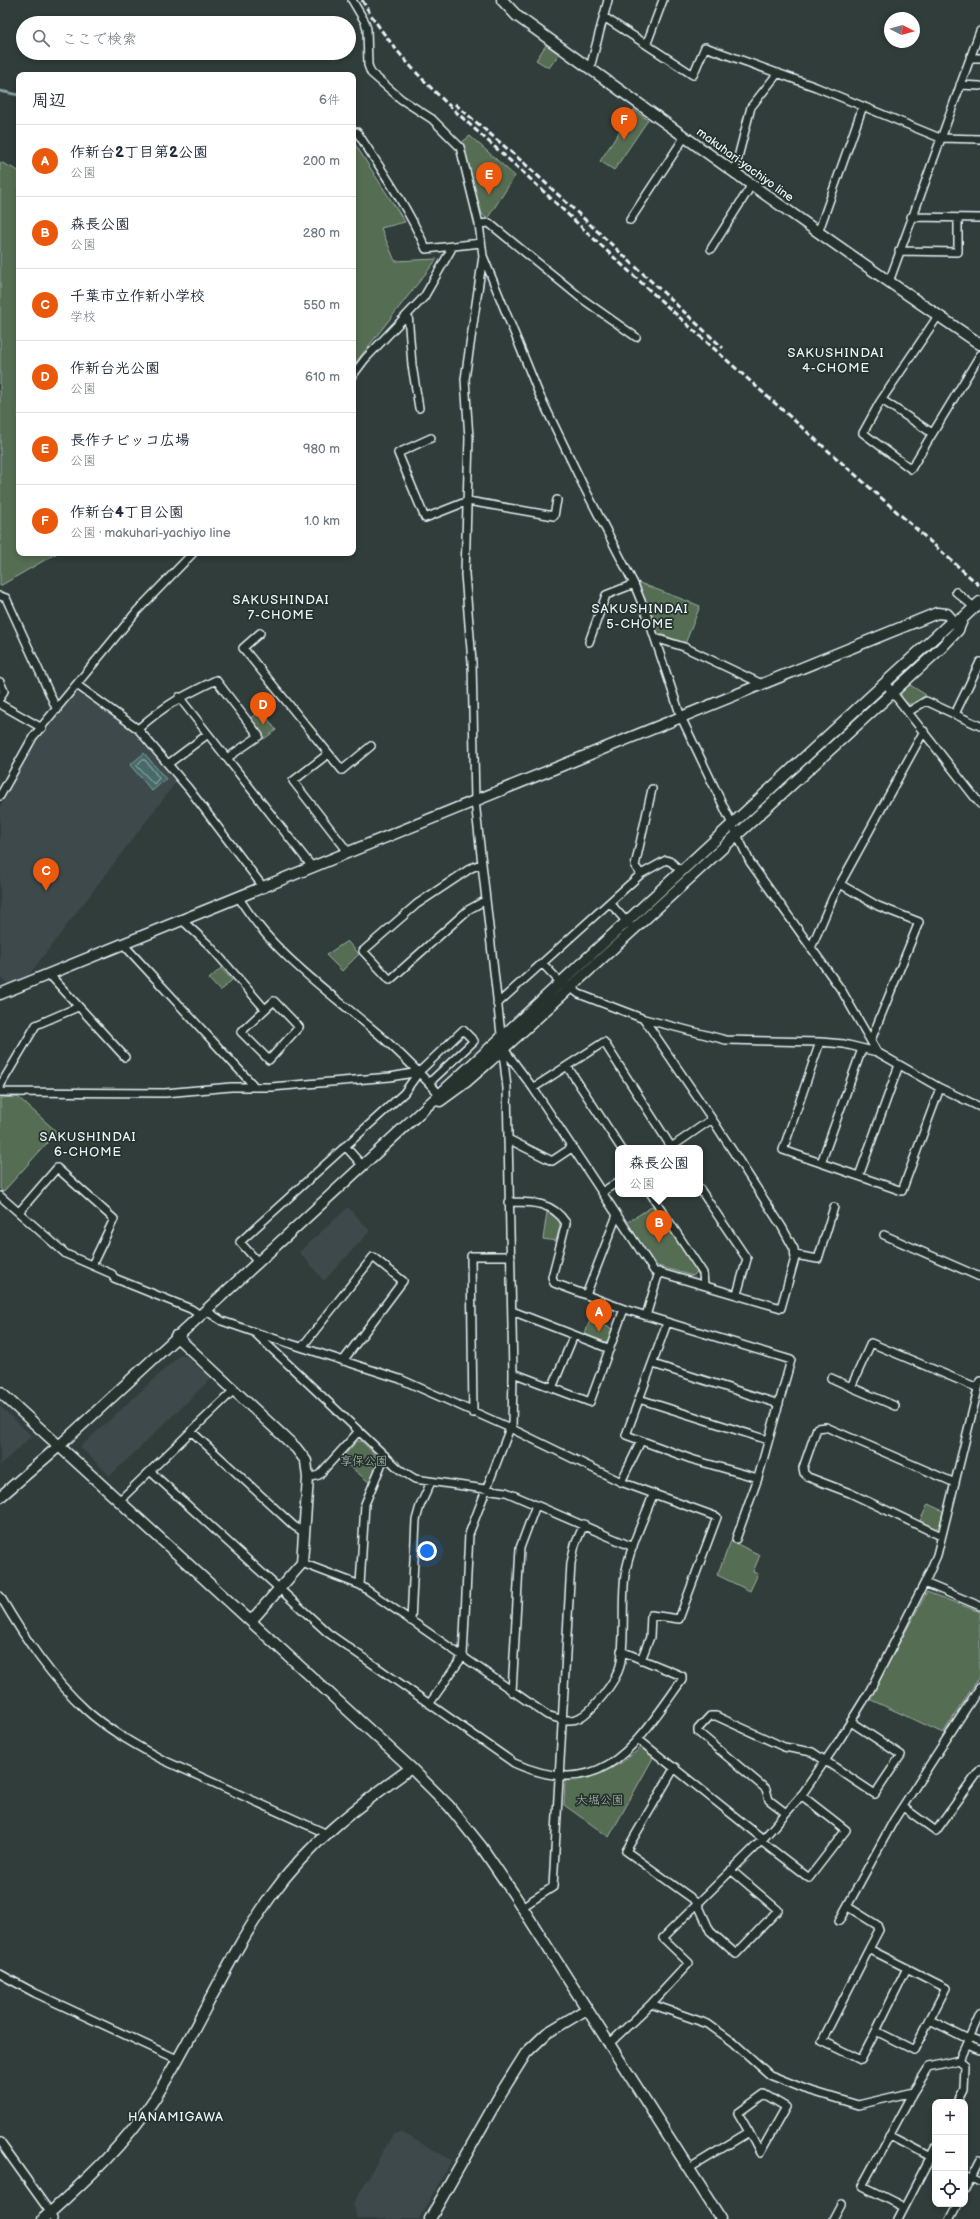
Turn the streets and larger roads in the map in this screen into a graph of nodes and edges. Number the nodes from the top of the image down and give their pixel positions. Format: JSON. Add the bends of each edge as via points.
{"nodes":[{"id":1,"x":352,"y":0,"type":"edge"},
{"id":2,"x":502,"y":0,"type":"edge"},
{"id":3,"x":608,"y":0,"type":"edge"},
{"id":4,"x":663,"y":0,"type":"edge"},
{"id":5,"x":604,"y":16,"type":"junction"},
{"id":6,"x":980,"y":31,"type":"edge"},
{"id":7,"x":647,"y":43,"type":"junction"},
{"id":8,"x":970,"y":58,"type":"junction"},
{"id":9,"x":980,"y":58,"type":"edge"},
{"id":10,"x":590,"y":68,"type":"junction"},
{"id":11,"x":778,"y":73,"type":"junction"},
{"id":12,"x":960,"y":85,"type":"junction"},
{"id":13,"x":980,"y":86,"type":"edge"},
{"id":14,"x":863,"y":106,"type":"junction"},
{"id":15,"x":356,"y":132,"type":"edge"},
{"id":16,"x":684,"y":138,"type":"junction"},
{"id":17,"x":940,"y":138,"type":"junction"},
{"id":18,"x":980,"y":139,"type":"edge"},
{"id":19,"x":734,"y":173,"type":"junction"},
{"id":20,"x":751,"y":186,"type":"junction"},
{"id":21,"x":911,"y":217,"type":"junction"},
{"id":22,"x":980,"y":218,"type":"edge"},
{"id":23,"x":958,"y":219,"type":"junction"},
{"id":24,"x":630,"y":220,"type":"dead end"},
{"id":25,"x":479,"y":224,"type":"junction"},
{"id":26,"x":818,"y":233,"type":"junction"},
{"id":27,"x":481,"y":243,"type":"junction"},
{"id":28,"x":452,"y":248,"type":"junction"},
{"id":29,"x":711,"y":249,"type":"dead end"},
{"id":30,"x":899,"y":251,"type":"junction"},
{"id":31,"x":483,"y":256,"type":"junction"},
{"id":32,"x":889,"y":282,"type":"junction"},
{"id":33,"x":408,"y":314,"type":"junction"},
{"id":34,"x":938,"y":316,"type":"junction"},
{"id":35,"x":636,"y":337,"type":"dead end"},
{"id":36,"x":980,"y":344,"type":"edge"},
{"id":37,"x":980,"y":355,"type":"edge"},
{"id":38,"x":356,"y":371,"type":"edge"},
{"id":39,"x":882,"y":400,"type":"junction"},
{"id":40,"x":419,"y":408,"type":"dead end"},
{"id":41,"x":932,"y":433,"type":"junction"},
{"id":42,"x":431,"y":438,"type":"dead end"},
{"id":43,"x":557,"y":500,"type":"dead end"},
{"id":44,"x":468,"y":501,"type":"junction"},
{"id":45,"x":190,"y":556,"type":"edge"},
{"id":46,"x":634,"y":584,"type":"junction"},
{"id":47,"x":956,"y":592,"type":"dead end"},
{"id":48,"x":0,"y":596,"type":"edge"},
{"id":49,"x":977,"y":605,"type":"edge"},
{"id":50,"x":959,"y":620,"type":"junction"},
{"id":51,"x":260,"y":633,"type":"dead end"},
{"id":52,"x":655,"y":638,"type":"junction"},
{"id":53,"x":589,"y":642,"type":"dead end"},
{"id":54,"x":980,"y":662,"type":"edge"},
{"id":55,"x":0,"y":682,"type":"edge"},
{"id":56,"x":884,"y":682,"type":"junction"},
{"id":57,"x":762,"y":684,"type":"junction"},
{"id":58,"x":77,"y":685,"type":"junction"},
{"id":59,"x":892,"y":692,"type":"junction"},
{"id":60,"x":179,"y":697,"type":"junction"},
{"id":61,"x":0,"y":698,"type":"edge"},
{"id":62,"x":0,"y":704,"type":"edge"},
{"id":63,"x":57,"y":710,"type":"junction"},
{"id":64,"x":908,"y":712,"type":"junction"},
{"id":65,"x":955,"y":714,"type":"junction"},
{"id":66,"x":681,"y":717,"type":"junction"},
{"id":67,"x":980,"y":726,"type":"edge"},
{"id":68,"x":42,"y":728,"type":"junction"},
{"id":69,"x":138,"y":729,"type":"junction"},
{"id":70,"x":924,"y":731,"type":"junction"},
{"id":71,"x":208,"y":734,"type":"junction"},
{"id":72,"x":371,"y":746,"type":"dead end"},
{"id":73,"x":328,"y":754,"type":"junction"},
{"id":74,"x":227,"y":758,"type":"junction"},
{"id":75,"x":168,"y":764,"type":"junction"},
{"id":76,"x":652,"y":789,"type":"dead end"},
{"id":77,"x":0,"y":796,"type":"edge"},
{"id":78,"x":474,"y":801,"type":"junction"},
{"id":79,"x":980,"y":804,"type":"edge"},
{"id":80,"x":731,"y":823,"type":"junction"},
{"id":81,"x":736,"y":834,"type":"junction"},
{"id":82,"x":349,"y":853,"type":"junction"},
{"id":83,"x":481,"y":864,"type":"junction"},
{"id":84,"x":313,"y":868,"type":"junction"},
{"id":85,"x":680,"y":870,"type":"junction"},
{"id":86,"x":641,"y":874,"type":"junction"},
{"id":87,"x":840,"y":884,"type":"junction"},
{"id":88,"x":264,"y":888,"type":"junction"},
{"id":89,"x":239,"y":898,"type":"junction"},
{"id":90,"x":486,"y":900,"type":"junction"},
{"id":91,"x":610,"y":903,"type":"junction"},
{"id":92,"x":183,"y":921,"type":"junction"},
{"id":93,"x":626,"y":921,"type":"junction"},
{"id":94,"x":633,"y":929,"type":"junction"},
{"id":95,"x":124,"y":945,"type":"junction"},
{"id":96,"x":811,"y":948,"type":"junction"},
{"id":97,"x":543,"y":964,"type":"junction"},
{"id":98,"x":49,"y":974,"type":"junction"},
{"id":99,"x":560,"y":982,"type":"junction"},
{"id":100,"x":570,"y":987,"type":"junction"},
{"id":101,"x":0,"y":994,"type":"edge"},
{"id":102,"x":498,"y":1004,"type":"junction"},
{"id":103,"x":78,"y":1007,"type":"junction"},
{"id":104,"x":265,"y":1009,"type":"junction"},
{"id":105,"x":644,"y":1019,"type":"junction"},
{"id":106,"x":502,"y":1035,"type":"junction"},
{"id":107,"x":871,"y":1040,"type":"junction"},
{"id":108,"x":820,"y":1042,"type":"junction"},
{"id":109,"x":504,"y":1048,"type":"junction"},
{"id":110,"x":862,"y":1049,"type":"junction"},
{"id":111,"x":877,"y":1052,"type":"junction"},
{"id":112,"x":125,"y":1057,"type":"dead end"},
{"id":113,"x":899,"y":1065,"type":"junction"},
{"id":114,"x":567,"y":1066,"type":"junction"},
{"id":115,"x":419,"y":1072,"type":"junction"},
{"id":116,"x":429,"y":1083,"type":"junction"},
{"id":117,"x":0,"y":1086,"type":"edge"},
{"id":118,"x":254,"y":1087,"type":"junction"},
{"id":119,"x":534,"y":1088,"type":"junction"},
{"id":120,"x":940,"y":1088,"type":"junction"},
{"id":121,"x":0,"y":1092,"type":"edge"},
{"id":122,"x":441,"y":1096,"type":"junction"},
{"id":123,"x":980,"y":1107,"type":"edge"},
{"id":124,"x":712,"y":1119,"type":"junction"},
{"id":125,"x":508,"y":1138,"type":"junction"},
{"id":126,"x":619,"y":1145,"type":"edge"},
{"id":127,"x":669,"y":1145,"type":"edge"},
{"id":128,"x":675,"y":1145,"type":"edge"},
{"id":129,"x":345,"y":1146,"type":"junction"},
{"id":130,"x":572,"y":1148,"type":"junction"},
{"id":131,"x":822,"y":1163,"type":"junction"},
{"id":132,"x":362,"y":1165,"type":"junction"},
{"id":133,"x":860,"y":1176,"type":"junction"},
{"id":134,"x":615,"y":1184,"type":"edge"},
{"id":135,"x":602,"y":1192,"type":"junction"},
{"id":136,"x":703,"y":1193,"type":"edge"},
{"id":137,"x":0,"y":1196,"type":"edge"},
{"id":138,"x":653,"y":1197,"type":"edge"},
{"id":139,"x":508,"y":1202,"type":"junction"},
{"id":140,"x":834,"y":1207,"type":"dead end"},
{"id":141,"x":19,"y":1212,"type":"junction"},
{"id":142,"x":617,"y":1215,"type":"junction"},
{"id":143,"x":884,"y":1235,"type":"dead end"},
{"id":144,"x":796,"y":1255,"type":"junction"},
{"id":145,"x":511,"y":1256,"type":"junction"},
{"id":146,"x":257,"y":1261,"type":"junction"},
{"id":147,"x":92,"y":1266,"type":"junction"},
{"id":148,"x":658,"y":1272,"type":"junction"},
{"id":149,"x":980,"y":1277,"type":"edge"},
{"id":150,"x":704,"y":1285,"type":"junction"},
{"id":151,"x":737,"y":1294,"type":"junction"},
{"id":152,"x":586,"y":1295,"type":"junction"},
{"id":153,"x":624,"y":1309,"type":"junction"},
{"id":154,"x":512,"y":1311,"type":"junction"},
{"id":155,"x":202,"y":1312,"type":"junction"},
{"id":156,"x":646,"y":1316,"type":"junction"},
{"id":157,"x":667,"y":1323,"type":"junction"},
{"id":158,"x":254,"y":1332,"type":"junction"},
{"id":159,"x":574,"y":1335,"type":"junction"},
{"id":160,"x":176,"y":1336,"type":"junction"},
{"id":161,"x":302,"y":1347,"type":"junction"},
{"id":162,"x":610,"y":1349,"type":"junction"},
{"id":163,"x":343,"y":1361,"type":"junction"},
{"id":164,"x":653,"y":1364,"type":"junction"},
{"id":165,"x":513,"y":1373,"type":"junction"},
{"id":166,"x":832,"y":1378,"type":"dead end"},
{"id":167,"x":979,"y":1385,"type":"edge"},
{"id":168,"x":851,"y":1387,"type":"junction"},
{"id":169,"x":552,"y":1388,"type":"junction"},
{"id":170,"x":234,"y":1390,"type":"junction"},
{"id":171,"x":0,"y":1392,"type":"edge"},
{"id":172,"x":639,"y":1399,"type":"junction"},
{"id":173,"x":779,"y":1404,"type":"junction"},
{"id":174,"x":895,"y":1406,"type":"dead end"},
{"id":175,"x":474,"y":1413,"type":"junction"},
{"id":176,"x":972,"y":1415,"type":"junction"},
{"id":177,"x":980,"y":1417,"type":"edge"},
{"id":178,"x":511,"y":1429,"type":"junction"},
{"id":179,"x":191,"y":1431,"type":"junction"},
{"id":180,"x":359,"y":1431,"type":"junction"},
{"id":181,"x":768,"y":1440,"type":"junction"},
{"id":182,"x":641,"y":1441,"type":"junction"},
{"id":183,"x":59,"y":1446,"type":"junction"},
{"id":184,"x":385,"y":1456,"type":"junction"},
{"id":185,"x":150,"y":1471,"type":"junction"},
{"id":186,"x":308,"y":1478,"type":"junction"},
{"id":187,"x":758,"y":1478,"type":"junction"},
{"id":188,"x":431,"y":1482,"type":"junction"},
{"id":189,"x":621,"y":1482,"type":"junction"},
{"id":190,"x":955,"y":1483,"type":"junction"},
{"id":191,"x":486,"y":1488,"type":"junction"},
{"id":192,"x":653,"y":1495,"type":"junction"},
{"id":193,"x":0,"y":1497,"type":"edge"},
{"id":194,"x":119,"y":1501,"type":"junction"},
{"id":195,"x":536,"y":1505,"type":"junction"},
{"id":196,"x":584,"y":1524,"type":"junction"},
{"id":197,"x":305,"y":1532,"type":"junction"},
{"id":198,"x":941,"y":1536,"type":"junction"},
{"id":199,"x":736,"y":1539,"type":"dead end"},
{"id":200,"x":633,"y":1547,"type":"junction"},
{"id":201,"x":302,"y":1563,"type":"junction"},
{"id":202,"x":925,"y":1583,"type":"junction"},
{"id":203,"x":360,"y":1584,"type":"junction"},
{"id":204,"x":280,"y":1590,"type":"junction"},
{"id":205,"x":0,"y":1596,"type":"edge"},
{"id":206,"x":980,"y":1606,"type":"edge"},
{"id":207,"x":251,"y":1621,"type":"junction"},
{"id":208,"x":411,"y":1621,"type":"junction"},
{"id":209,"x":621,"y":1651,"type":"junction"},
{"id":210,"x":463,"y":1656,"type":"junction"},
{"id":211,"x":641,"y":1660,"type":"junction"},
{"id":212,"x":980,"y":1687,"type":"edge"},
{"id":213,"x":512,"y":1692,"type":"junction"},
{"id":214,"x":430,"y":1703,"type":"junction"},
{"id":215,"x":564,"y":1720,"type":"junction"},
{"id":216,"x":851,"y":1722,"type":"junction"},
{"id":217,"x":639,"y":1740,"type":"junction"},
{"id":218,"x":826,"y":1760,"type":"junction"},
{"id":219,"x":675,"y":1767,"type":"junction"},
{"id":220,"x":411,"y":1768,"type":"junction"},
{"id":221,"x":980,"y":1770,"type":"edge"},
{"id":222,"x":560,"y":1776,"type":"junction"},
{"id":223,"x":802,"y":1794,"type":"junction"},
{"id":224,"x":903,"y":1806,"type":"junction"},
{"id":225,"x":786,"y":1813,"type":"junction"},
{"id":226,"x":325,"y":1833,"type":"junction"},
{"id":227,"x":762,"y":1840,"type":"junction"},
{"id":228,"x":731,"y":1870,"type":"junction"},
{"id":229,"x":697,"y":1902,"type":"junction"},
{"id":230,"x":522,"y":1907,"type":"junction"},
{"id":231,"x":848,"y":1907,"type":"junction"},
{"id":232,"x":840,"y":1922,"type":"dead end"},
{"id":233,"x":869,"y":1949,"type":"junction"},
{"id":234,"x":907,"y":1968,"type":"junction"},
{"id":235,"x":0,"y":1974,"type":"edge"},
{"id":236,"x":651,"y":2004,"type":"junction"},
{"id":237,"x":587,"y":2008,"type":"junction"},
{"id":238,"x":980,"y":2014,"type":"edge"},
{"id":239,"x":930,"y":2020,"type":"junction"},
{"id":240,"x":876,"y":2031,"type":"junction"},
{"id":241,"x":968,"y":2040,"type":"junction"},
{"id":242,"x":980,"y":2041,"type":"edge"},
{"id":243,"x":609,"y":2044,"type":"junction"},
{"id":244,"x":980,"y":2050,"type":"edge"},
{"id":245,"x":177,"y":2059,"type":"junction"},
{"id":246,"x":959,"y":2060,"type":"junction"},
{"id":247,"x":913,"y":2092,"type":"junction"},
{"id":248,"x":960,"y":2099,"type":"edge"},
{"id":249,"x":749,"y":2132,"type":"junction"},
{"id":250,"x":889,"y":2135,"type":"junction"},
{"id":251,"x":0,"y":2142,"type":"edge"},
{"id":252,"x":932,"y":2157,"type":"edge"},
{"id":253,"x":932,"y":2160,"type":"edge"},
{"id":254,"x":980,"y":2160,"type":"edge"},
{"id":255,"x":688,"y":2169,"type":"junction"},
{"id":256,"x":968,"y":2176,"type":"edge"},
{"id":257,"x":980,"y":2182,"type":"edge"},
{"id":258,"x":841,"y":2204,"type":"dead end"},
{"id":259,"x":904,"y":2207,"type":"junction"},
{"id":260,"x":956,"y":2207,"type":"edge"},
{"id":261,"x":52,"y":2216,"type":"edge"},
{"id":262,"x":42,"y":2219,"type":"edge"},
{"id":263,"x":430,"y":2219,"type":"edge"},
{"id":264,"x":720,"y":2219,"type":"edge"},
{"id":265,"x":833,"y":2219,"type":"edge"},
{"id":266,"x":898,"y":2219,"type":"edge"},
{"id":267,"x":950,"y":2219,"type":"edge"}],
"edges":[{"from":1,"to":25,"type":"street","via":[[365,22],[368,65],[371,73],[401,99],[432,118],[460,147]]},
{"from":2,"to":10,"type":"street","name":"makuhari-yachiyo line","via":[[517,16]]},
{"from":3,"to":5,"type":"street"},
{"from":4,"to":7,"type":"street"},
{"from":5,"to":7,"type":"street"},
{"from":5,"to":10,"type":"street"},
{"from":6,"to":8,"type":"street"},
{"from":7,"to":11,"type":"street","via":[[693,75],[705,47]]},
{"from":8,"to":9,"type":"street"},
{"from":8,"to":12,"type":"street"},
{"from":10,"to":16,"type":"street","name":"makuhari-yachiyo line"},
{"from":11,"to":14,"type":"street"},
{"from":11,"to":19,"type":"street","via":[[752,107]]},
{"from":12,"to":13,"type":"street"},
{"from":12,"to":17,"type":"street"},
{"from":14,"to":17,"type":"street"},
{"from":14,"to":26,"type":"street"},
{"from":15,"to":28,"type":"street","via":[[414,222],[426,249]]},
{"from":16,"to":19,"type":"street","name":"makuhari-yachiyo line"},
{"from":16,"to":24,"type":"street"},
{"from":17,"to":18,"type":"street"},
{"from":17,"to":21,"type":"street"},
{"from":19,"to":20,"type":"street","name":"makuhari-yachiyo line"},
{"from":20,"to":26,"type":"street","name":"makuhari-yachiyo line"},
{"from":20,"to":29,"type":"street"},
{"from":21,"to":23,"type":"street"},
{"from":21,"to":30,"type":"street"},
{"from":22,"to":23,"type":"street"},
{"from":23,"to":30,"type":"street","via":[[958,252]]},
{"from":25,"to":27,"type":"street"},
{"from":25,"to":35,"type":"street","via":[[489,223],[581,298]]},
{"from":26,"to":32,"type":"street","name":"makuhari-yachiyo line"},
{"from":27,"to":28,"type":"street"},
{"from":27,"to":31,"type":"street"},
{"from":28,"to":33,"type":"street","via":[[424,297]]},
{"from":30,"to":32,"type":"street"},
{"from":31,"to":44,"type":"street","via":[[465,379],[469,438]]},
{"from":31,"to":46,"type":"street","via":[[539,394]]},
{"from":32,"to":34,"type":"street","name":"makuhari-yachiyo line"},
{"from":33,"to":38,"type":"street"},
{"from":33,"to":40,"type":"street"},
{"from":34,"to":36,"type":"street","name":"makuhari-yachiyo line"},
{"from":34,"to":39,"type":"street"},
{"from":37,"to":41,"type":"street"},
{"from":39,"to":41,"type":"street"},
{"from":39,"to":41,"type":"street","via":[[863,434],[902,464],[911,469]]},
{"from":42,"to":44,"type":"street","via":[[398,453],[425,518]]},
{"from":43,"to":44,"type":"street","via":[[554,516]]},
{"from":44,"to":78,"type":"street","via":[[465,574],[471,647]]},
{"from":45,"to":58,"type":"street","via":[[137,611]]},
{"from":46,"to":52,"type":"street"},
{"from":46,"to":53,"type":"street","via":[[606,595]]},
{"from":47,"to":49,"type":"street"},
{"from":48,"to":63,"type":"street","via":[[6,598]]},
{"from":49,"to":50,"type":"street"},
{"from":50,"to":56,"type":"street","via":[[949,624]]},
{"from":50,"to":57,"type":"street","via":[[947,614],[937,613]]},
{"from":50,"to":59,"type":"street","via":[[954,634]]},
{"from":51,"to":73,"type":"street","via":[[244,648]]},
{"from":52,"to":57,"type":"street","via":[[684,647]]},
{"from":52,"to":66,"type":"street"},
{"from":54,"to":65,"type":"street"},
{"from":55,"to":61,"type":"street","via":[[4,691]]},
{"from":56,"to":59,"type":"street"},
{"from":56,"to":80,"type":"street"},
{"from":57,"to":66,"type":"street"},
{"from":58,"to":63,"type":"street"},
{"from":58,"to":69,"type":"street"},
{"from":59,"to":64,"type":"street"},
{"from":59,"to":81,"type":"street"},
{"from":60,"to":69,"type":"street"},
{"from":60,"to":71,"type":"street"},
{"from":60,"to":74,"type":"street","via":[[216,680],[259,736]]},
{"from":62,"to":68,"type":"street"},
{"from":63,"to":68,"type":"street"},
{"from":64,"to":65,"type":"street","via":[[926,701]]},
{"from":64,"to":70,"type":"street"},
{"from":65,"to":67,"type":"street"},
{"from":66,"to":78,"type":"street"},
{"from":66,"to":80,"type":"street"},
{"from":68,"to":77,"type":"street","via":[[33,737]]},
{"from":69,"to":75,"type":"street"},
{"from":70,"to":79,"type":"street"},
{"from":70,"to":87,"type":"street"},
{"from":71,"to":74,"type":"street"},
{"from":71,"to":75,"type":"street"},
{"from":72,"to":73,"type":"street","via":[[342,770]]},
{"from":73,"to":82,"type":"street","via":[[293,781]]},
{"from":74,"to":84,"type":"street"},
{"from":75,"to":88,"type":"street"},
{"from":76,"to":86,"type":"street","via":[[635,866]]},
{"from":78,"to":82,"type":"street"},
{"from":78,"to":83,"type":"street"},
{"from":80,"to":81,"type":"street"},
{"from":80,"to":85,"type":"street"},
{"from":81,"to":94,"type":"street"},
{"from":81,"to":96,"type":"street","via":[[750,862]]},
{"from":82,"to":84,"type":"street"},
{"from":83,"to":90,"type":"street"},
{"from":83,"to":90,"type":"street","via":[[417,904],[363,951],[390,980],[468,910]]},
{"from":84,"to":88,"type":"street"},
{"from":85,"to":86,"type":"street","via":[[666,860]]},
{"from":85,"to":93,"type":"street"},
{"from":86,"to":91,"type":"street"},
{"from":87,"to":96,"type":"street"},
{"from":87,"to":107,"type":"street","via":[[878,906],[918,922]]},
{"from":88,"to":89,"type":"street"},
{"from":89,"to":92,"type":"street"},
{"from":89,"to":115,"type":"street","via":[[248,914],[291,962],[371,1027]]},
{"from":90,"to":102,"type":"street"},
{"from":91,"to":93,"type":"street"},
{"from":91,"to":97,"type":"street"},
{"from":92,"to":95,"type":"street"},
{"from":92,"to":104,"type":"street","via":[[210,946]]},
{"from":93,"to":94,"type":"street"},
{"from":93,"to":99,"type":"street"},
{"from":94,"to":100,"type":"street"},
{"from":95,"to":98,"type":"street"},
{"from":95,"to":118,"type":"street"},
{"from":96,"to":107,"type":"street","via":[[842,991]]},
{"from":97,"to":99,"type":"street"},
{"from":97,"to":102,"type":"street"},
{"from":98,"to":101,"type":"street"},
{"from":98,"to":103,"type":"street"},
{"from":99,"to":100,"type":"street"},
{"from":99,"to":106,"type":"street"},
{"from":100,"to":105,"type":"street","via":[[579,994]]},
{"from":100,"to":109,"type":"street"},
{"from":102,"to":106,"type":"street"},
{"from":103,"to":112,"type":"street"},
{"from":103,"to":117,"type":"street","via":[[36,1025]]},
{"from":104,"to":104,"type":"street","via":[[274,1001],[299,1027],[268,1060],[241,1032]]},
{"from":105,"to":108,"type":"street","via":[[726,1040]]},
{"from":105,"to":124,"type":"street"},
{"from":106,"to":109,"type":"street"},
{"from":106,"to":122,"type":"street"},
{"from":107,"to":111,"type":"street"},
{"from":108,"to":110,"type":"street"},
{"from":108,"to":131,"type":"street","via":[[783,1150]]},
{"from":109,"to":119,"type":"street"},
{"from":109,"to":122,"type":"street","via":[[466,1082]]},
{"from":109,"to":125,"type":"street"},
{"from":110,"to":111,"type":"street"},
{"from":110,"to":131,"type":"street"},
{"from":111,"to":113,"type":"street"},
{"from":113,"to":120,"type":"street"},
{"from":113,"to":133,"type":"street"},
{"from":114,"to":119,"type":"street"},
{"from":114,"to":126,"type":"street"},
{"from":114,"to":127,"type":"street","via":[[604,1042]]},
{"from":115,"to":116,"type":"street"},
{"from":115,"to":116,"type":"street","via":[[463,1030],[474,1041]]},
{"from":115,"to":118,"type":"street","via":[[390,1077]]},
{"from":115,"to":129,"type":"street","via":[[404,1093]]},
{"from":116,"to":122,"type":"street"},
{"from":118,"to":121,"type":"street","via":[[165,1093]]},
{"from":119,"to":130,"type":"street"},
{"from":120,"to":123,"type":"street"},
{"from":120,"to":133,"type":"street","via":[[902,1191]]},
{"from":122,"to":132,"type":"street"},
{"from":124,"to":128,"type":"street"},
{"from":124,"to":144,"type":"street","via":[[782,1227]]},
{"from":125,"to":130,"type":"street","via":[[552,1161]]},
{"from":125,"to":139,"type":"street"},
{"from":129,"to":132,"type":"street"},
{"from":129,"to":146,"type":"street","via":[[240,1242]]},
{"from":130,"to":135,"type":"street"},
{"from":131,"to":133,"type":"street"},
{"from":132,"to":146,"type":"street"},
{"from":134,"to":135,"type":"street"},
{"from":135,"to":142,"type":"street"},
{"from":136,"to":151,"type":"street","via":[[748,1260]]},
{"from":137,"to":141,"type":"street"},
{"from":138,"to":150,"type":"street","via":[[703,1273]]},
{"from":139,"to":145,"type":"street"},
{"from":139,"to":152,"type":"street","via":[[536,1202],[560,1214],[566,1223],[552,1277],[554,1283]]},
{"from":140,"to":144,"type":"street","via":[[818,1259]]},
{"from":141,"to":147,"type":"street","via":[[66,1254]]},
{"from":141,"to":147,"type":"street","via":[[57,1168],[114,1219]]},
{"from":142,"to":148,"type":"street","via":[[654,1271]]},
{"from":142,"to":152,"type":"street"},
{"from":143,"to":149,"type":"street"},
{"from":144,"to":151,"type":"street","via":[[781,1308]]},
{"from":145,"to":154,"type":"street"},
{"from":145,"to":175,"type":"street","via":[[471,1256]]},
{"from":146,"to":155,"type":"street"},
{"from":147,"to":155,"type":"street","via":[[112,1274],[114,1278]]},
{"from":148,"to":150,"type":"street"},
{"from":148,"to":156,"type":"street"},
{"from":150,"to":151,"type":"street"},
{"from":152,"to":153,"type":"street"},
{"from":153,"to":156,"type":"street"},
{"from":153,"to":162,"type":"street"},
{"from":154,"to":159,"type":"street"},
{"from":154,"to":165,"type":"street"},
{"from":155,"to":158,"type":"street"},
{"from":155,"to":160,"type":"street"},
{"from":156,"to":157,"type":"street"},
{"from":157,"to":164,"type":"street"},
{"from":157,"to":173,"type":"street","via":[[791,1360]]},
{"from":158,"to":161,"type":"street"},
{"from":158,"to":180,"type":"street"},
{"from":159,"to":162,"type":"street"},
{"from":159,"to":169,"type":"street"},
{"from":160,"to":170,"type":"street"},
{"from":160,"to":183,"type":"street"},
{"from":161,"to":163,"type":"street"},
{"from":161,"to":163,"type":"street","via":[[373,1257],[403,1281]]},
{"from":162,"to":169,"type":"street","via":[[590,1402]]},
{"from":163,"to":175,"type":"street","via":[[400,1379]]},
{"from":164,"to":172,"type":"street"},
{"from":164,"to":173,"type":"street"},
{"from":165,"to":169,"type":"street"},
{"from":165,"to":178,"type":"street"},
{"from":166,"to":168,"type":"street"},
{"from":167,"to":168,"type":"street","via":[[871,1342]]},
{"from":167,"to":176,"type":"street"},
{"from":168,"to":174,"type":"street"},
{"from":170,"to":179,"type":"street"},
{"from":170,"to":186,"type":"street","via":[[296,1448],[306,1461]]},
{"from":171,"to":183,"type":"street"},
{"from":172,"to":181,"type":"street"},
{"from":172,"to":182,"type":"street","via":[[626,1435]]},
{"from":173,"to":181,"type":"street"},
{"from":175,"to":178,"type":"street"},
{"from":176,"to":177,"type":"street"},
{"from":176,"to":190,"type":"street"},
{"from":178,"to":189,"type":"street"},
{"from":178,"to":191,"type":"street"},
{"from":179,"to":185,"type":"street"},
{"from":179,"to":197,"type":"street","via":[[294,1526]]},
{"from":180,"to":184,"type":"street"},
{"from":180,"to":186,"type":"street","via":[[319,1475]]},
{"from":181,"to":187,"type":"street"},
{"from":182,"to":187,"type":"street","via":[[691,1459]]},
{"from":182,"to":189,"type":"street"},
{"from":183,"to":193,"type":"street"},
{"from":183,"to":194,"type":"street"},
{"from":184,"to":188,"type":"street","via":[[406,1474],[415,1479]]},
{"from":184,"to":203,"type":"street","via":[[365,1504]]},
{"from":185,"to":194,"type":"street"},
{"from":185,"to":204,"type":"street"},
{"from":186,"to":197,"type":"street"},
{"from":187,"to":199,"type":"street"},
{"from":188,"to":191,"type":"street"},
{"from":188,"to":208,"type":"street","via":[[416,1520]]},
{"from":189,"to":192,"type":"street"},
{"from":190,"to":198,"type":"street"},
{"from":190,"to":198,"type":"street","via":[[826,1427],[817,1428],[803,1468],[808,1477],[857,1496]]},
{"from":191,"to":195,"type":"street","via":[[506,1492]]},
{"from":191,"to":210,"type":"street","via":[[469,1534]]},
{"from":192,"to":200,"type":"street"},
{"from":192,"to":211,"type":"street","via":[[717,1517],[679,1619],[651,1615],[650,1637]]},
{"from":194,"to":207,"type":"street"},
{"from":195,"to":196,"type":"street"},
{"from":195,"to":213,"type":"street","via":[[520,1548]]},
{"from":196,"to":200,"type":"street"},
{"from":196,"to":215,"type":"street","via":[[571,1563]]},
{"from":197,"to":201,"type":"street"},
{"from":198,"to":202,"type":"street","via":[[937,1555]]},
{"from":200,"to":209,"type":"street","via":[[622,1597]]},
{"from":201,"to":203,"type":"street"},
{"from":201,"to":204,"type":"street"},
{"from":202,"to":206,"type":"street"},
{"from":202,"to":216,"type":"street"},
{"from":203,"to":208,"type":"street"},
{"from":204,"to":207,"type":"street"},
{"from":204,"to":214,"type":"street","via":[[328,1633]]},
{"from":205,"to":226,"type":"street","via":[[44,1663],[87,1711],[137,1746],[161,1759]]},
{"from":207,"to":220,"type":"street"},
{"from":208,"to":210,"type":"street"},
{"from":209,"to":211,"type":"street"},
{"from":209,"to":215,"type":"street","via":[[618,1672],[593,1708],[579,1718]]},
{"from":210,"to":213,"type":"street"},
{"from":210,"to":214,"type":"street"},
{"from":211,"to":217,"type":"street","via":[[682,1676],[682,1680]]},
{"from":212,"to":224,"type":"street"},
{"from":213,"to":215,"type":"street","via":[[547,1715]]},
{"from":214,"to":222,"type":"street","via":[[514,1762],[531,1770]]},
{"from":215,"to":222,"type":"street"},
{"from":216,"to":218,"type":"street"},
{"from":216,"to":218,"type":"street","via":[[901,1755],[875,1794]]},
{"from":217,"to":219,"type":"street"},
{"from":217,"to":222,"type":"street","via":[[618,1760],[596,1771]]},
{"from":218,"to":223,"type":"street"},
{"from":218,"to":225,"type":"street","via":[[809,1751],[784,1747],[716,1716],[710,1716],[698,1729],[698,1732],[766,1789],[769,1800]]},
{"from":219,"to":227,"type":"street"},
{"from":219,"to":229,"type":"street","via":[[626,1851]]},
{"from":220,"to":226,"type":"street"},
{"from":220,"to":230,"type":"street","via":[[449,1806],[481,1846]]},
{"from":221,"to":224,"type":"street","via":[[936,1831]]},
{"from":222,"to":230,"type":"street","via":[[553,1887]]},
{"from":223,"to":225,"type":"street"},
{"from":223,"to":227,"type":"street","via":[[846,1830],[809,1878]]},
{"from":224,"to":231,"type":"street"},
{"from":225,"to":227,"type":"street"},
{"from":226,"to":245,"type":"street","via":[[289,1873],[256,1918]]},
{"from":227,"to":228,"type":"street"},
{"from":228,"to":229,"type":"street"},
{"from":228,"to":229,"type":"street","via":[[778,1910],[736,1954],[710,1931]]},
{"from":229,"to":236,"type":"street","via":[[687,1916],[663,1938],[689,1963]]},
{"from":230,"to":237,"type":"street"},
{"from":231,"to":232,"type":"street"},
{"from":231,"to":233,"type":"street","via":[[877,1925],[878,1930]]},
{"from":233,"to":234,"type":"street"},
{"from":233,"to":240,"type":"street","via":[[822,2041],[860,2060]]},
{"from":234,"to":239,"type":"street","via":[[946,1988]]},
{"from":234,"to":240,"type":"street"},
{"from":235,"to":245,"type":"street"},
{"from":236,"to":243,"type":"street"},
{"from":236,"to":247,"type":"street","via":[[708,2024],[770,2075],[805,2089],[858,2105]]},
{"from":237,"to":243,"type":"street"},
{"from":237,"to":263,"type":"street","via":[[547,2032],[526,2053]]},
{"from":238,"to":241,"type":"street"},
{"from":239,"to":240,"type":"street","via":[[914,2050]]},
{"from":239,"to":241,"type":"street"},
{"from":241,"to":242,"type":"street"},
{"from":241,"to":244,"type":"street"},
{"from":241,"to":246,"type":"street"},
{"from":243,"to":255,"type":"street"},
{"from":245,"to":261,"type":"street","via":[[155,2098],[122,2144]]},
{"from":246,"to":247,"type":"street","via":[[929,2067]]},
{"from":246,"to":248,"type":"street","via":[[965,2065],[964,2090]]},
{"from":247,"to":250,"type":"street"},
{"from":249,"to":249,"type":"street","via":[[760,2153],[786,2107],[764,2094],[738,2113]]},
{"from":249,"to":255,"type":"street"},
{"from":250,"to":252,"type":"street"},
{"from":250,"to":259,"type":"street","via":[[862,2186]]},
{"from":251,"to":261,"type":"street"},
{"from":253,"to":259,"type":"street"},
{"from":254,"to":256,"type":"street"},
{"from":255,"to":264,"type":"street"},
{"from":256,"to":257,"type":"street"},
{"from":258,"to":265,"type":"street"},
{"from":259,"to":266,"type":"street"},
{"from":260,"to":267,"type":"street"},
{"from":261,"to":262,"type":"street"}]}
